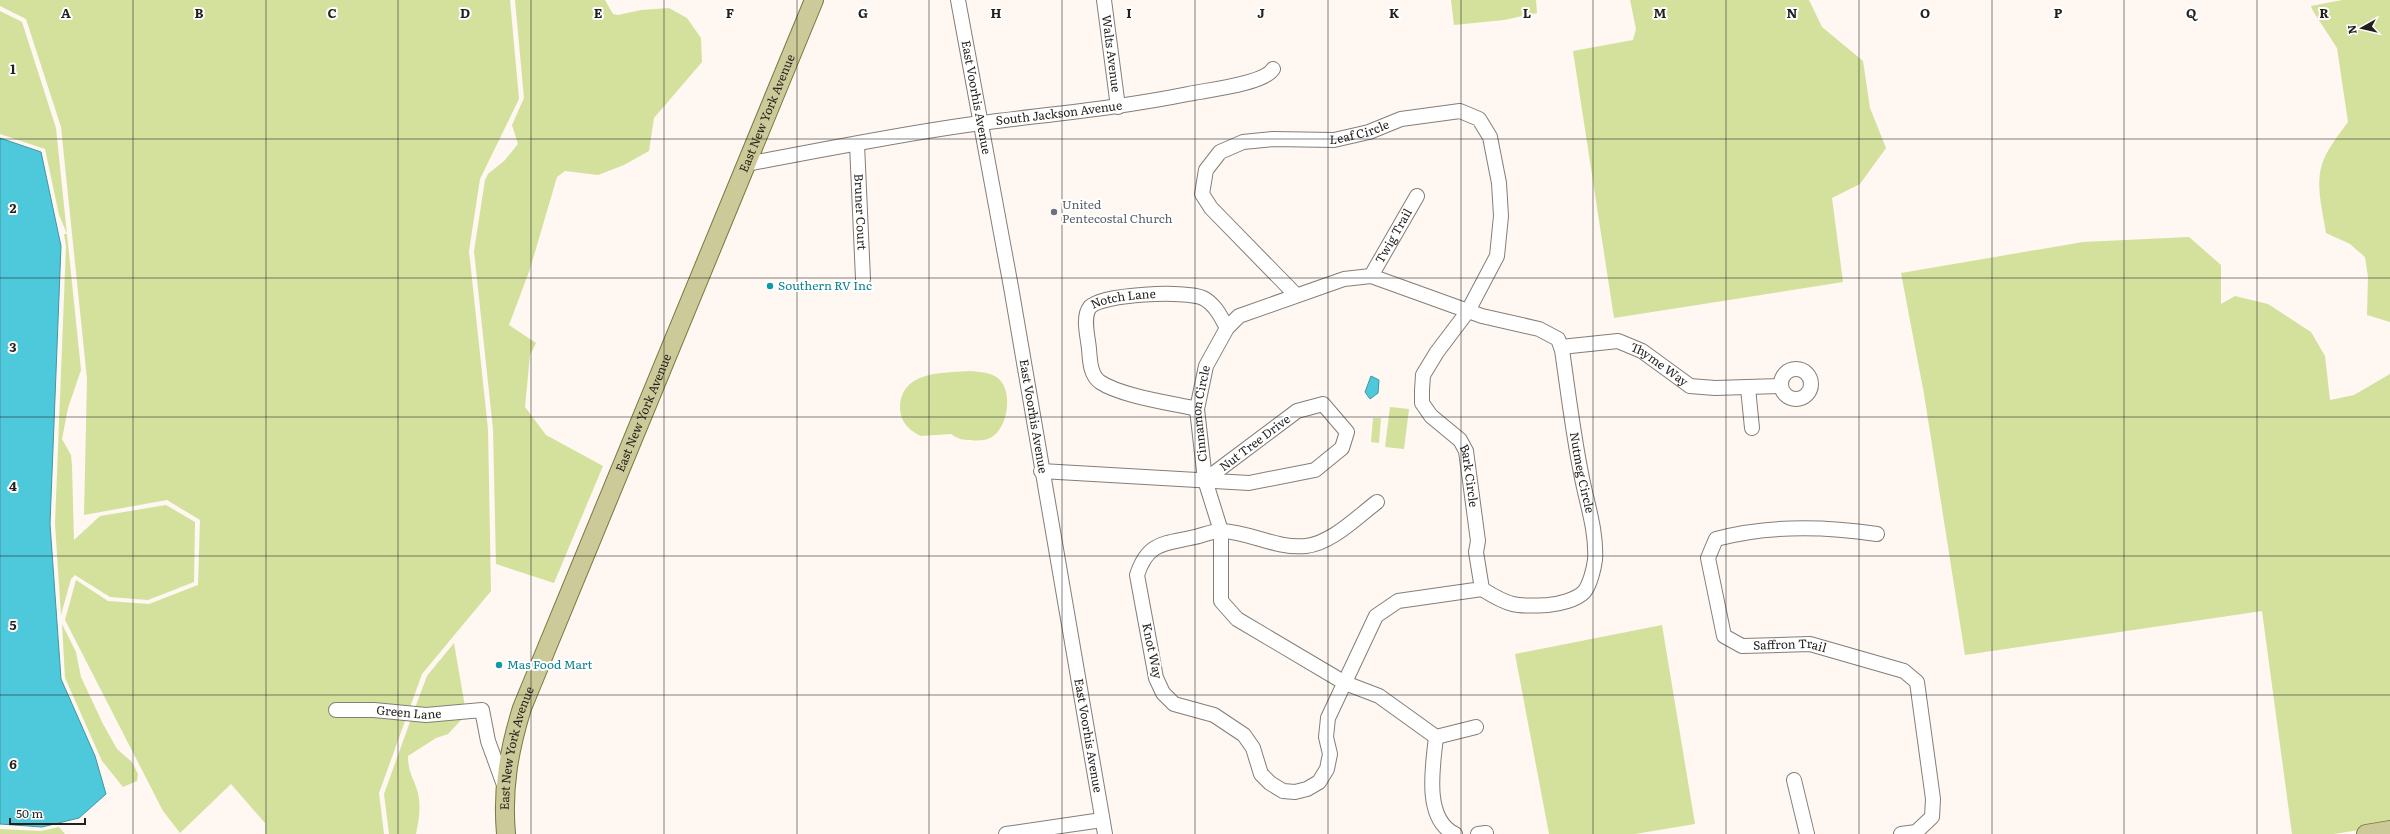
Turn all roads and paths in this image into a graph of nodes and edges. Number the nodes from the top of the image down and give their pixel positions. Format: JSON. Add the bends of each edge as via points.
{"nodes":[{"id":1,"x":814,"y":0,"type":"edge"},
{"id":2,"x":958,"y":0,"type":"edge"},
{"id":3,"x":1104,"y":0,"type":"edge"},
{"id":4,"x":1273,"y":69,"type":"dead end"},
{"id":5,"x":1118,"y":107,"type":"junction"},
{"id":6,"x":980,"y":123,"type":"junction"},
{"id":7,"x":857,"y":144,"type":"junction"},
{"id":8,"x":746,"y":164,"type":"junction"},
{"id":9,"x":1416,"y":196,"type":"dead end"},
{"id":10,"x":1371,"y":276,"type":"junction"},
{"id":11,"x":864,"y":279,"type":"dead end"},
{"id":12,"x":1296,"y":295,"type":"junction"},
{"id":13,"x":1468,"y":311,"type":"junction"},
{"id":14,"x":1228,"y":328,"type":"junction"},
{"id":15,"x":1561,"y":348,"type":"junction"},
{"id":16,"x":1781,"y":386,"type":"dead end"},
{"id":17,"x":1748,"y":388,"type":"junction"},
{"id":18,"x":1197,"y":409,"type":"junction"},
{"id":19,"x":1752,"y":428,"type":"dead end"},
{"id":20,"x":1041,"y":472,"type":"junction"},
{"id":21,"x":1205,"y":480,"type":"junction"},
{"id":22,"x":1377,"y":502,"type":"dead end"},
{"id":23,"x":1221,"y":531,"type":"junction"},
{"id":24,"x":1876,"y":534,"type":"dead end"},
{"id":25,"x":1482,"y":589,"type":"junction"},
{"id":26,"x":1345,"y":683,"type":"junction"},
{"id":27,"x":336,"y":710,"type":"dead end"},
{"id":28,"x":1476,"y":727,"type":"dead end"},
{"id":29,"x":1436,"y":737,"type":"junction"},
{"id":30,"x":1794,"y":780,"type":"dead end"},
{"id":31,"x":504,"y":785,"type":"junction"},
{"id":32,"x":1102,"y":820,"type":"junction"},
{"id":33,"x":2390,"y":830,"type":"edge"},
{"id":34,"x":506,"y":834,"type":"edge"},
{"id":35,"x":1006,"y":834,"type":"edge"},
{"id":36,"x":1105,"y":834,"type":"edge"},
{"id":37,"x":1455,"y":834,"type":"edge"},
{"id":38,"x":1807,"y":834,"type":"edge"},
{"id":39,"x":1901,"y":834,"type":"edge"},
{"id":40,"x":2366,"y":834,"type":"edge"}],
"edges":[{"from":1,"to":8,"type":"main road","name":"East New York Avenue"},
{"from":2,"to":6,"type":"street","name":"East Voorhis Avenue"},
{"from":3,"to":5,"type":"street","name":"Walts Avenue"},
{"from":4,"to":5,"type":"street","name":"South Jackson Avenue","via":[[1270,74],[1258,79]]},
{"from":5,"to":6,"type":"street","name":"South Jackson Avenue"},
{"from":6,"to":7,"type":"street","name":"South Jackson Avenue"},
{"from":6,"to":20,"type":"street","name":"East Voorhis Avenue","via":[[1011,287]]},
{"from":7,"to":8,"type":"street","name":"South Jackson Avenue"},
{"from":7,"to":11,"type":"street","name":"Bruner Court"},
{"from":8,"to":31,"type":"main road","name":"East New York Avenue","via":[[530,686],[512,739]]},
{"from":9,"to":10,"type":"street","name":"Twig Trail"},
{"from":10,"to":12,"type":"street","name":"Cinnamon Circle","via":[[1344,279]]},
{"from":10,"to":13,"type":"street"},
{"from":12,"to":13,"type":"street","name":"Leaf Circle","via":[[1210,208],[1202,194],[1206,170],[1220,152],[1243,142],[1273,139],[1334,140],[1369,132],[1401,119],[1460,110],[1479,119],[1490,137],[1499,183],[1501,216],[1497,256]]},
{"from":12,"to":14,"type":"street","name":"Cinnamon Circle","via":[[1239,316]]},
{"from":13,"to":15,"type":"street","via":[[1539,329],[1558,339]]},
{"from":13,"to":25,"type":"street","name":"Bark Circle","via":[[1423,375],[1422,403],[1432,416],[1460,440],[1466,451]]},
{"from":14,"to":18,"type":"street","name":"Cinnamon Circle","via":[[1206,366]]},
{"from":14,"to":18,"type":"street","name":"Notch Lane","via":[[1218,311],[1203,298],[1187,294],[1100,300],[1090,308],[1086,317],[1091,370],[1098,381],[1111,388]]},
{"from":15,"to":17,"type":"street","name":"Thyme Way","via":[[1618,341],[1642,351],[1690,386]]},
{"from":15,"to":25,"type":"street","name":"Nutmeg Circle","via":[[1578,460],[1590,512],[1595,560],[1590,577],[1584,591],[1572,599],[1554,604],[1518,607]]},
{"from":16,"to":17,"type":"street","name":"Thyme Way"},
{"from":17,"to":19,"type":"street"},
{"from":18,"to":21,"type":"street","name":"Cinnamon Circle"},
{"from":20,"to":21,"type":"street","name":"Nut Tree Drive"},
{"from":20,"to":32,"type":"street","name":"East Voorhis Avenue"},
{"from":21,"to":21,"type":"street","name":"Nut Tree Drive","via":[[1249,483],[1315,470],[1342,448],[1347,432],[1323,404],[1297,412]]},
{"from":21,"to":23,"type":"street","name":"Cinnamon Circle"},
{"from":22,"to":23,"type":"street","name":"Knot Way","via":[[1334,534],[1306,546],[1272,543]]},
{"from":23,"to":26,"type":"street","name":"Cinnamon Circle","via":[[1221,601],[1237,619]]},
{"from":23,"to":26,"type":"street","name":"Knot Way","via":[[1158,545],[1148,552],[1141,563],[1137,575],[1156,678],[1163,693],[1174,704],[1214,716],[1244,735],[1253,748],[1261,774],[1270,784],[1283,791],[1295,792],[1319,782],[1327,769],[1330,754],[1326,737],[1328,718]]},
{"from":24,"to":39,"type":"street","name":"Saffron Trail","via":[[1838,528],[1737,533],[1716,539],[1708,558],[1724,636],[1742,646],[1810,644],[1904,671],[1917,682],[1933,799],[1932,817],[1916,832]]},
{"from":25,"to":26,"type":"street","via":[[1398,601],[1376,616]]},
{"from":26,"to":29,"type":"street","name":"Cinnamon Circle","via":[[1379,696]]},
{"from":27,"to":31,"type":"street","name":"Green Lane","via":[[374,710],[426,715],[482,710],[488,741]]},
{"from":28,"to":29,"type":"street"},
{"from":29,"to":37,"type":"street","via":[[1432,775],[1433,799],[1440,821]]},
{"from":30,"to":38,"type":"street"},
{"from":31,"to":34,"type":"main road","name":"East New York Avenue"},
{"from":32,"to":35,"type":"street"},
{"from":32,"to":36,"type":"street","name":"East Voorhis Avenue"},
{"from":33,"to":40,"type":"main road"}]}
